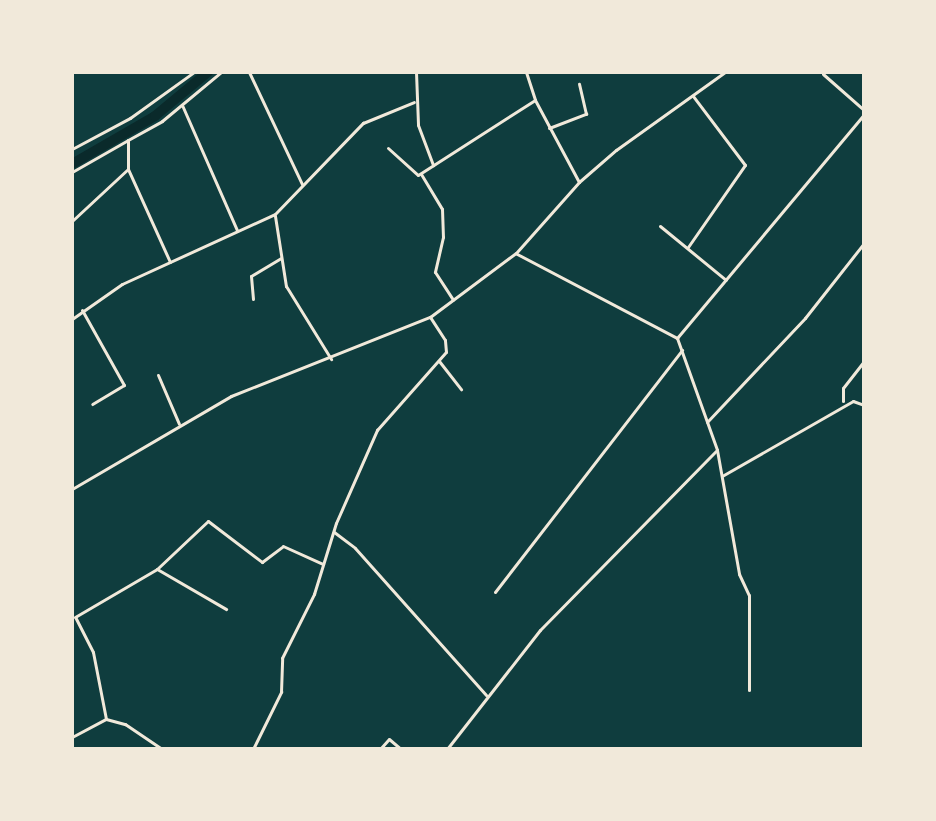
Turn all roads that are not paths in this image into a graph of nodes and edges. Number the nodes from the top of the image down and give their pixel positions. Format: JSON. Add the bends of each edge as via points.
{"nodes":[{"id":1,"x":194,"y":72,"type":"edge"},
{"id":2,"x":221,"y":72,"type":"edge"},
{"id":3,"x":249,"y":72,"type":"edge"},
{"id":4,"x":416,"y":72,"type":"edge"},
{"id":5,"x":526,"y":72,"type":"edge"},
{"id":6,"x":725,"y":72,"type":"edge"},
{"id":7,"x":823,"y":74,"type":"dead end"},
{"id":8,"x":579,"y":84,"type":"dead end"},
{"id":9,"x":693,"y":96,"type":"junction"},
{"id":10,"x":535,"y":100,"type":"junction"},
{"id":11,"x":414,"y":102,"type":"junction"},
{"id":12,"x":182,"y":104,"type":"junction"},
{"id":13,"x":864,"y":112,"type":"edge"},
{"id":14,"x":549,"y":128,"type":"junction"},
{"id":15,"x":128,"y":140,"type":"junction"},
{"id":16,"x":388,"y":148,"type":"dead end"},
{"id":17,"x":72,"y":149,"type":"edge"},
{"id":18,"x":433,"y":166,"type":"junction"},
{"id":19,"x":128,"y":169,"type":"junction"},
{"id":20,"x":72,"y":172,"type":"edge"},
{"id":21,"x":421,"y":174,"type":"junction"},
{"id":22,"x":579,"y":182,"type":"junction"},
{"id":23,"x":302,"y":185,"type":"junction"},
{"id":24,"x":275,"y":214,"type":"junction"},
{"id":25,"x":72,"y":221,"type":"edge"},
{"id":26,"x":660,"y":226,"type":"dead end"},
{"id":27,"x":237,"y":230,"type":"junction"},
{"id":28,"x":864,"y":243,"type":"edge"},
{"id":29,"x":688,"y":247,"type":"junction"},
{"id":30,"x":516,"y":253,"type":"junction"},
{"id":31,"x":281,"y":258,"type":"junction"},
{"id":32,"x":170,"y":262,"type":"junction"},
{"id":33,"x":726,"y":280,"type":"junction"},
{"id":34,"x":253,"y":299,"type":"dead end"},
{"id":35,"x":453,"y":300,"type":"junction"},
{"id":36,"x":82,"y":310,"type":"junction"},
{"id":37,"x":430,"y":317,"type":"junction"},
{"id":38,"x":72,"y":319,"type":"edge"},
{"id":39,"x":677,"y":338,"type":"junction"},
{"id":40,"x":682,"y":350,"type":"junction"},
{"id":41,"x":331,"y":359,"type":"junction"},
{"id":42,"x":439,"y":361,"type":"junction"},
{"id":43,"x":864,"y":361,"type":"edge"},
{"id":44,"x":158,"y":375,"type":"dead end"},
{"id":45,"x":461,"y":389,"type":"dead end"},
{"id":46,"x":843,"y":401,"type":"dead end"},
{"id":47,"x":92,"y":404,"type":"dead end"},
{"id":48,"x":864,"y":405,"type":"edge"},
{"id":49,"x":707,"y":422,"type":"junction"},
{"id":50,"x":179,"y":424,"type":"junction"},
{"id":51,"x":717,"y":450,"type":"junction"},
{"id":52,"x":722,"y":476,"type":"junction"},
{"id":53,"x":72,"y":489,"type":"edge"},
{"id":54,"x":333,"y":532,"type":"junction"},
{"id":55,"x":323,"y":564,"type":"junction"},
{"id":56,"x":157,"y":569,"type":"junction"},
{"id":57,"x":495,"y":592,"type":"dead end"},
{"id":58,"x":226,"y":609,"type":"dead end"},
{"id":59,"x":73,"y":616,"type":"edge"},
{"id":60,"x":749,"y":690,"type":"dead end"},
{"id":61,"x":486,"y":695,"type":"junction"},
{"id":62,"x":106,"y":719,"type":"junction"},
{"id":63,"x":72,"y":737,"type":"edge"},
{"id":64,"x":162,"y":749,"type":"edge"},
{"id":65,"x":253,"y":749,"type":"edge"},
{"id":66,"x":380,"y":749,"type":"edge"},
{"id":67,"x":401,"y":749,"type":"edge"},
{"id":68,"x":447,"y":749,"type":"edge"}],
"edges":[{"from":1,"to":17,"type":"street","via":[[154,103]]},
{"from":2,"to":12,"type":"street"},
{"from":3,"to":23,"type":"street"},
{"from":4,"to":11,"type":"street"},
{"from":5,"to":10,"type":"street"},
{"from":6,"to":9,"type":"street"},
{"from":7,"to":13,"type":"street"},
{"from":8,"to":14,"type":"street","via":[[586,114]]},
{"from":9,"to":22,"type":"street"},
{"from":9,"to":29,"type":"street","via":[[745,165]]},
{"from":10,"to":14,"type":"street"},
{"from":10,"to":18,"type":"street"},
{"from":11,"to":18,"type":"street"},
{"from":11,"to":23,"type":"street","via":[[363,123]]},
{"from":12,"to":15,"type":"street"},
{"from":12,"to":27,"type":"street"},
{"from":13,"to":33,"type":"street"},
{"from":14,"to":22,"type":"street"},
{"from":15,"to":19,"type":"street"},
{"from":15,"to":20,"type":"street"},
{"from":16,"to":21,"type":"street","via":[[413,174]]},
{"from":18,"to":21,"type":"street"},
{"from":19,"to":25,"type":"street"},
{"from":19,"to":32,"type":"street"},
{"from":21,"to":35,"type":"street","via":[[442,209],[443,237],[435,272]]},
{"from":22,"to":30,"type":"street"},
{"from":23,"to":24,"type":"street"},
{"from":24,"to":27,"type":"street"},
{"from":24,"to":31,"type":"street"},
{"from":26,"to":29,"type":"street"},
{"from":27,"to":32,"type":"street"},
{"from":28,"to":49,"type":"street","via":[[805,318]]},
{"from":29,"to":33,"type":"street"},
{"from":30,"to":35,"type":"street"},
{"from":30,"to":39,"type":"street","via":[[543,272]]},
{"from":31,"to":34,"type":"street","via":[[251,276]]},
{"from":31,"to":41,"type":"street","via":[[286,286]]},
{"from":32,"to":36,"type":"street"},
{"from":33,"to":39,"type":"street"},
{"from":35,"to":37,"type":"street"},
{"from":36,"to":38,"type":"street"},
{"from":36,"to":47,"type":"street","via":[[124,385]]},
{"from":37,"to":41,"type":"street"},
{"from":37,"to":42,"type":"street","via":[[447,347]]},
{"from":39,"to":40,"type":"street"},
{"from":40,"to":49,"type":"street"},
{"from":40,"to":57,"type":"street"},
{"from":41,"to":50,"type":"street","via":[[231,396]]},
{"from":42,"to":45,"type":"street"},
{"from":42,"to":54,"type":"street","via":[[380,424]]},
{"from":43,"to":46,"type":"street","via":[[843,388]]},
{"from":44,"to":50,"type":"street"},
{"from":48,"to":52,"type":"street","via":[[853,401]]},
{"from":49,"to":51,"type":"street"},
{"from":50,"to":53,"type":"street"},
{"from":51,"to":52,"type":"street"},
{"from":51,"to":61,"type":"street","via":[[540,630]]},
{"from":52,"to":60,"type":"street","via":[[739,574],[749,595]]},
{"from":54,"to":55,"type":"street"},
{"from":54,"to":61,"type":"street","via":[[355,548]]},
{"from":55,"to":56,"type":"street","via":[[283,546],[262,562],[210,521]]},
{"from":55,"to":65,"type":"street","via":[[282,658],[281,692]]},
{"from":56,"to":58,"type":"street"},
{"from":56,"to":59,"type":"street"},
{"from":59,"to":62,"type":"street","via":[[93,652]]},
{"from":61,"to":68,"type":"street"},
{"from":62,"to":63,"type":"street"},
{"from":62,"to":64,"type":"street","via":[[125,724]]},
{"from":66,"to":67,"type":"street","via":[[389,739]]}]}
